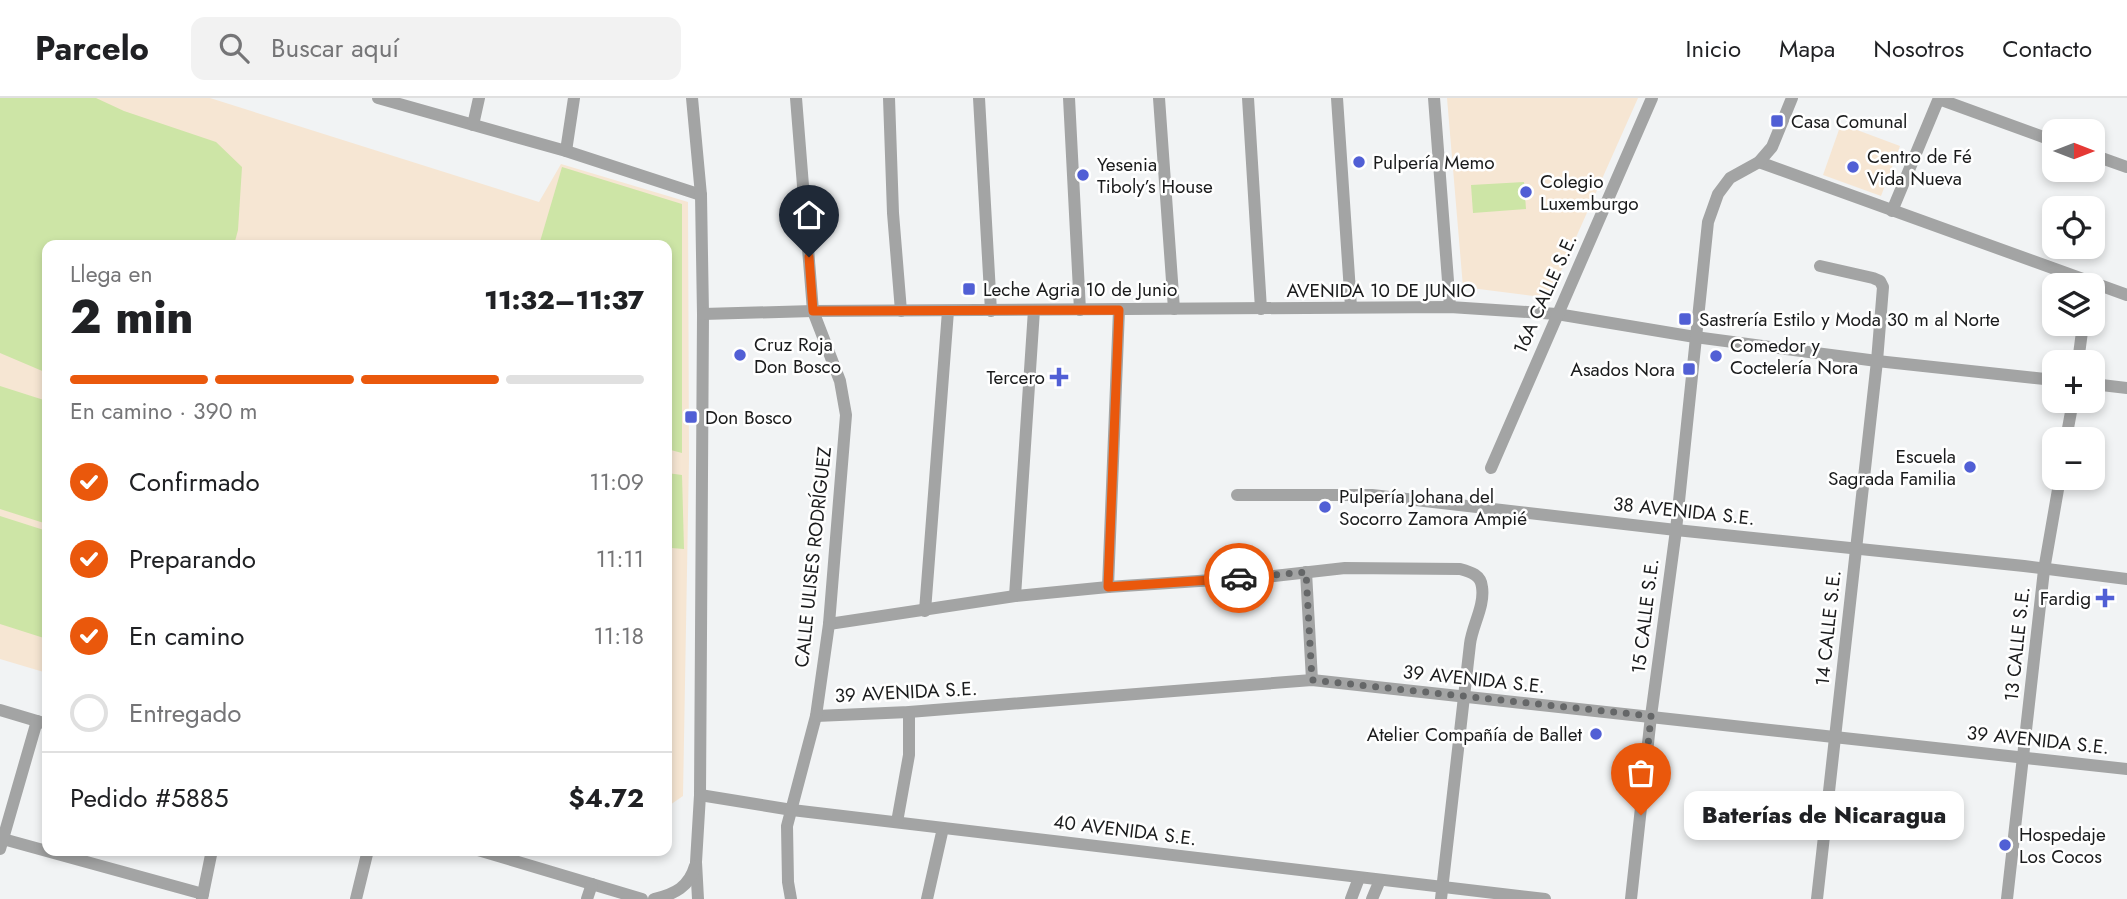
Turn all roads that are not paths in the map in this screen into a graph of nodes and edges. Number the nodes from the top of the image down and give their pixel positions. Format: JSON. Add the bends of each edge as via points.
{"nodes":[{"id":1,"x":378,"y":98,"type":"edge"},
{"id":2,"x":479,"y":98,"type":"edge"},
{"id":3,"x":574,"y":98,"type":"edge"},
{"id":4,"x":692,"y":98,"type":"edge"},
{"id":5,"x":796,"y":98,"type":"edge"},
{"id":6,"x":888,"y":98,"type":"edge"},
{"id":7,"x":979,"y":98,"type":"edge"},
{"id":8,"x":1069,"y":98,"type":"edge"},
{"id":9,"x":1159,"y":98,"type":"edge"},
{"id":10,"x":1248,"y":98,"type":"edge"},
{"id":11,"x":1337,"y":98,"type":"edge"},
{"id":12,"x":1434,"y":98,"type":"edge"},
{"id":13,"x":1652,"y":98,"type":"edge"},
{"id":14,"x":1791,"y":98,"type":"edge"},
{"id":15,"x":1939,"y":98,"type":"edge"},
{"id":16,"x":473,"y":125,"type":"junction"},
{"id":17,"x":2042,"y":137,"type":"edge"},
{"id":18,"x":566,"y":151,"type":"junction"},
{"id":19,"x":2105,"y":159,"type":"edge"},
{"id":20,"x":1759,"y":162,"type":"junction"},
{"id":21,"x":2127,"y":167,"type":"edge"},
{"id":22,"x":701,"y":195,"type":"junction"},
{"id":23,"x":1892,"y":211,"type":"junction"},
{"id":24,"x":1820,"y":266,"type":"dead end"},
{"id":25,"x":2061,"y":273,"type":"edge"},
{"id":26,"x":2105,"y":288,"type":"edge"},
{"id":27,"x":2127,"y":295,"type":"edge"},
{"id":28,"x":1351,"y":307,"type":"junction"},
{"id":29,"x":1450,"y":307,"type":"junction"},
{"id":30,"x":1174,"y":309,"type":"junction"},
{"id":31,"x":1261,"y":309,"type":"junction"},
{"id":32,"x":1034,"y":310,"type":"junction"},
{"id":33,"x":1080,"y":310,"type":"junction"},
{"id":34,"x":1119,"y":310,"type":"junction"},
{"id":35,"x":813,"y":311,"type":"junction"},
{"id":36,"x":901,"y":311,"type":"junction"},
{"id":37,"x":948,"y":311,"type":"junction"},
{"id":38,"x":991,"y":311,"type":"junction"},
{"id":39,"x":703,"y":314,"type":"junction"},
{"id":40,"x":1557,"y":314,"type":"junction"},
{"id":41,"x":1695,"y":337,"type":"junction"},
{"id":42,"x":1877,"y":361,"type":"junction"},
{"id":43,"x":2042,"y":379,"type":"edge"},
{"id":44,"x":2105,"y":385,"type":"edge"},
{"id":45,"x":2127,"y":388,"type":"edge"},
{"id":46,"x":1491,"y":468,"type":"dead end"},
{"id":47,"x":2058,"y":490,"type":"edge"},
{"id":48,"x":1237,"y":495,"type":"dead end"},
{"id":49,"x":1676,"y":530,"type":"junction"},
{"id":50,"x":1856,"y":548,"type":"junction"},
{"id":51,"x":2044,"y":570,"type":"junction"},
{"id":52,"x":1306,"y":572,"type":"junction"},
{"id":53,"x":2127,"y":579,"type":"edge"},
{"id":54,"x":1108,"y":587,"type":"junction"},
{"id":55,"x":1015,"y":596,"type":"junction"},
{"id":56,"x":925,"y":611,"type":"junction"},
{"id":57,"x":828,"y":624,"type":"junction"},
{"id":58,"x":1312,"y":680,"type":"junction"},
{"id":59,"x":1465,"y":698,"type":"junction"},
{"id":60,"x":0,"y":710,"type":"edge"},
{"id":61,"x":909,"y":712,"type":"junction"},
{"id":62,"x":816,"y":716,"type":"junction"},
{"id":63,"x":1651,"y":716,"type":"junction"},
{"id":64,"x":42,"y":722,"type":"edge"},
{"id":65,"x":1835,"y":737,"type":"junction"},
{"id":66,"x":2023,"y":759,"type":"junction"},
{"id":67,"x":2127,"y":769,"type":"edge"},
{"id":68,"x":700,"y":795,"type":"junction"},
{"id":69,"x":792,"y":810,"type":"junction"},
{"id":70,"x":897,"y":822,"type":"junction"},
{"id":71,"x":943,"y":828,"type":"junction"},
{"id":72,"x":1,"y":844,"type":"edge"},
{"id":73,"x":42,"y":855,"type":"edge"},
{"id":74,"x":47,"y":856,"type":"edge"},
{"id":75,"x":211,"y":856,"type":"edge"},
{"id":76,"x":367,"y":856,"type":"edge"},
{"id":77,"x":498,"y":856,"type":"edge"},
{"id":78,"x":696,"y":862,"type":"junction"},
{"id":79,"x":1359,"y":878,"type":"junction"},
{"id":80,"x":1380,"y":880,"type":"junction"},
{"id":81,"x":592,"y":884,"type":"junction"},
{"id":82,"x":1441,"y":892,"type":"edge"},
{"id":83,"x":203,"y":897,"type":"edge"},
{"id":84,"x":356,"y":899,"type":"edge"},
{"id":85,"x":587,"y":899,"type":"edge"},
{"id":86,"x":642,"y":899,"type":"edge"},
{"id":87,"x":654,"y":899,"type":"edge"},
{"id":88,"x":698,"y":899,"type":"edge"},
{"id":89,"x":791,"y":899,"type":"edge"},
{"id":90,"x":927,"y":899,"type":"edge"},
{"id":91,"x":1351,"y":899,"type":"edge"},
{"id":92,"x":1372,"y":899,"type":"edge"},
{"id":93,"x":1545,"y":899,"type":"edge"},
{"id":94,"x":1631,"y":899,"type":"edge"},
{"id":95,"x":1817,"y":899,"type":"edge"},
{"id":96,"x":2007,"y":899,"type":"edge"}],
"edges":[{"from":1,"to":16,"type":"street"},
{"from":2,"to":16,"type":"street"},
{"from":3,"to":18,"type":"street"},
{"from":4,"to":22,"type":"street"},
{"from":5,"to":35,"type":"street","name":"CALLE ULISES RODRÍGUEZ"},
{"from":6,"to":36,"type":"street"},
{"from":7,"to":38,"type":"street"},
{"from":8,"to":33,"type":"street"},
{"from":9,"to":30,"type":"street"},
{"from":10,"to":31,"type":"street"},
{"from":11,"to":28,"type":"street"},
{"from":12,"to":29,"type":"street"},
{"from":13,"to":40,"type":"street","name":"16A CALLE S.E."},
{"from":14,"to":20,"type":"street","via":[[1772,147]]},
{"from":15,"to":17,"type":"street"},
{"from":15,"to":23,"type":"street"},
{"from":16,"to":18,"type":"street"},
{"from":18,"to":22,"type":"street"},
{"from":19,"to":21,"type":"street"},
{"from":20,"to":23,"type":"street"},
{"from":20,"to":41,"type":"street","name":"15 CALLE S.E.","via":[[1730,178],[1718,194],[1708,222]]},
{"from":22,"to":39,"type":"street"},
{"from":23,"to":25,"type":"street"},
{"from":24,"to":42,"type":"street","name":"14 CALLE S.E.","via":[[1880,281]]},
{"from":26,"to":27,"type":"street"},
{"from":28,"to":29,"type":"street","name":"AVENIDA 10 DE JUNIO"},
{"from":28,"to":31,"type":"street","name":"AVENIDA 10 DE JUNIO"},
{"from":29,"to":40,"type":"street","name":"AVENIDA 10 DE JUNIO"},
{"from":30,"to":31,"type":"street","name":"AVENIDA 10 DE JUNIO"},
{"from":30,"to":34,"type":"street","name":"AVENIDA 10 DE JUNIO"},
{"from":32,"to":33,"type":"street","name":"AVENIDA 10 DE JUNIO"},
{"from":32,"to":38,"type":"street","name":"AVENIDA 10 DE JUNIO"},
{"from":32,"to":55,"type":"street"},
{"from":33,"to":34,"type":"street","name":"AVENIDA 10 DE JUNIO"},
{"from":34,"to":54,"type":"street"},
{"from":35,"to":36,"type":"street","name":"AVENIDA 10 DE JUNIO"},
{"from":35,"to":39,"type":"street","name":"AVENIDA 10 DE JUNIO"},
{"from":35,"to":57,"type":"street","name":"CALLE ULISES RODRÍGUEZ","via":[[840,381],[846,415]]},
{"from":36,"to":37,"type":"street","name":"AVENIDA 10 DE JUNIO"},
{"from":37,"to":38,"type":"street","name":"AVENIDA 10 DE JUNIO"},
{"from":37,"to":56,"type":"street"},
{"from":39,"to":68,"type":"street"},
{"from":40,"to":41,"type":"street","name":"AVENIDA 10 DE JUNIO"},
{"from":40,"to":46,"type":"street","name":"16A CALLE S.E."},
{"from":41,"to":42,"type":"street","name":"AVENIDA 10 DE JUNIO"},
{"from":41,"to":49,"type":"street","name":"15 CALLE S.E."},
{"from":42,"to":43,"type":"street","name":"AVENIDA 10 DE JUNIO"},
{"from":42,"to":50,"type":"street","name":"14 CALLE S.E."},
{"from":44,"to":45,"type":"street"},
{"from":47,"to":51,"type":"street","name":"13 CALLE S.E."},
{"from":48,"to":49,"type":"street","name":"38 AVENIDA S.E.","via":[[1372,495]]},
{"from":49,"to":50,"type":"street","name":"38 AVENIDA S.E."},
{"from":49,"to":63,"type":"street","name":"15 CALLE S.E."},
{"from":50,"to":51,"type":"street","name":"38 AVENIDA S.E."},
{"from":50,"to":65,"type":"street","name":"14 CALLE S.E."},
{"from":51,"to":53,"type":"street","name":"38 AVENIDA S.E."},
{"from":51,"to":66,"type":"street","name":"13 CALLE S.E."},
{"from":52,"to":54,"type":"street"},
{"from":52,"to":58,"type":"street"},
{"from":52,"to":59,"type":"street","via":[[1460,569],[1478,576],[1483,593],[1470,639]]},
{"from":54,"to":55,"type":"street"},
{"from":55,"to":56,"type":"street"},
{"from":56,"to":57,"type":"street"},
{"from":57,"to":62,"type":"street","name":"CALLE ULISES RODRÍGUEZ"},
{"from":58,"to":59,"type":"street","name":"39 AVENIDA S.E."},
{"from":58,"to":61,"type":"street","name":"39 AVENIDA S.E."},
{"from":59,"to":63,"type":"street","name":"39 AVENIDA S.E."},
{"from":59,"to":82,"type":"street"},
{"from":60,"to":64,"type":"street"},
{"from":61,"to":62,"type":"street","name":"39 AVENIDA S.E."},
{"from":61,"to":70,"type":"street","via":[[909,755]]},
{"from":62,"to":69,"type":"street","name":"CALLE ULISES RODRÍGUEZ"},
{"from":63,"to":65,"type":"street","name":"39 AVENIDA S.E."},
{"from":63,"to":94,"type":"street","name":"15 CALLE S.E."},
{"from":64,"to":72,"type":"street"},
{"from":65,"to":66,"type":"street","name":"39 AVENIDA S.E."},
{"from":65,"to":95,"type":"street","name":"14 CALLE S.E."},
{"from":66,"to":67,"type":"street","name":"39 AVENIDA S.E."},
{"from":66,"to":96,"type":"street","name":"13 CALLE S.E."},
{"from":68,"to":69,"type":"street","name":"40 AVENIDA S.E."},
{"from":68,"to":78,"type":"street"},
{"from":69,"to":70,"type":"street","name":"40 AVENIDA S.E."},
{"from":69,"to":89,"type":"street","name":"CALLE ULISES RODRÍGUEZ","via":[[787,826]]},
{"from":70,"to":71,"type":"street","name":"40 AVENIDA S.E."},
{"from":71,"to":79,"type":"street","name":"40 AVENIDA S.E."},
{"from":71,"to":90,"type":"street"},
{"from":72,"to":73,"type":"street"},
{"from":74,"to":83,"type":"street"},
{"from":75,"to":83,"type":"street"},
{"from":76,"to":84,"type":"street"},
{"from":77,"to":81,"type":"street"},
{"from":78,"to":87,"type":"street","via":[[683,887]]},
{"from":78,"to":88,"type":"street"},
{"from":79,"to":80,"type":"street","name":"40 AVENIDA S.E."},
{"from":79,"to":91,"type":"street"},
{"from":80,"to":82,"type":"street","name":"40 AVENIDA S.E."},
{"from":80,"to":92,"type":"street"},
{"from":81,"to":85,"type":"street"},
{"from":81,"to":86,"type":"street"},
{"from":82,"to":93,"type":"street","name":"40 AVENIDA S.E."}]}
